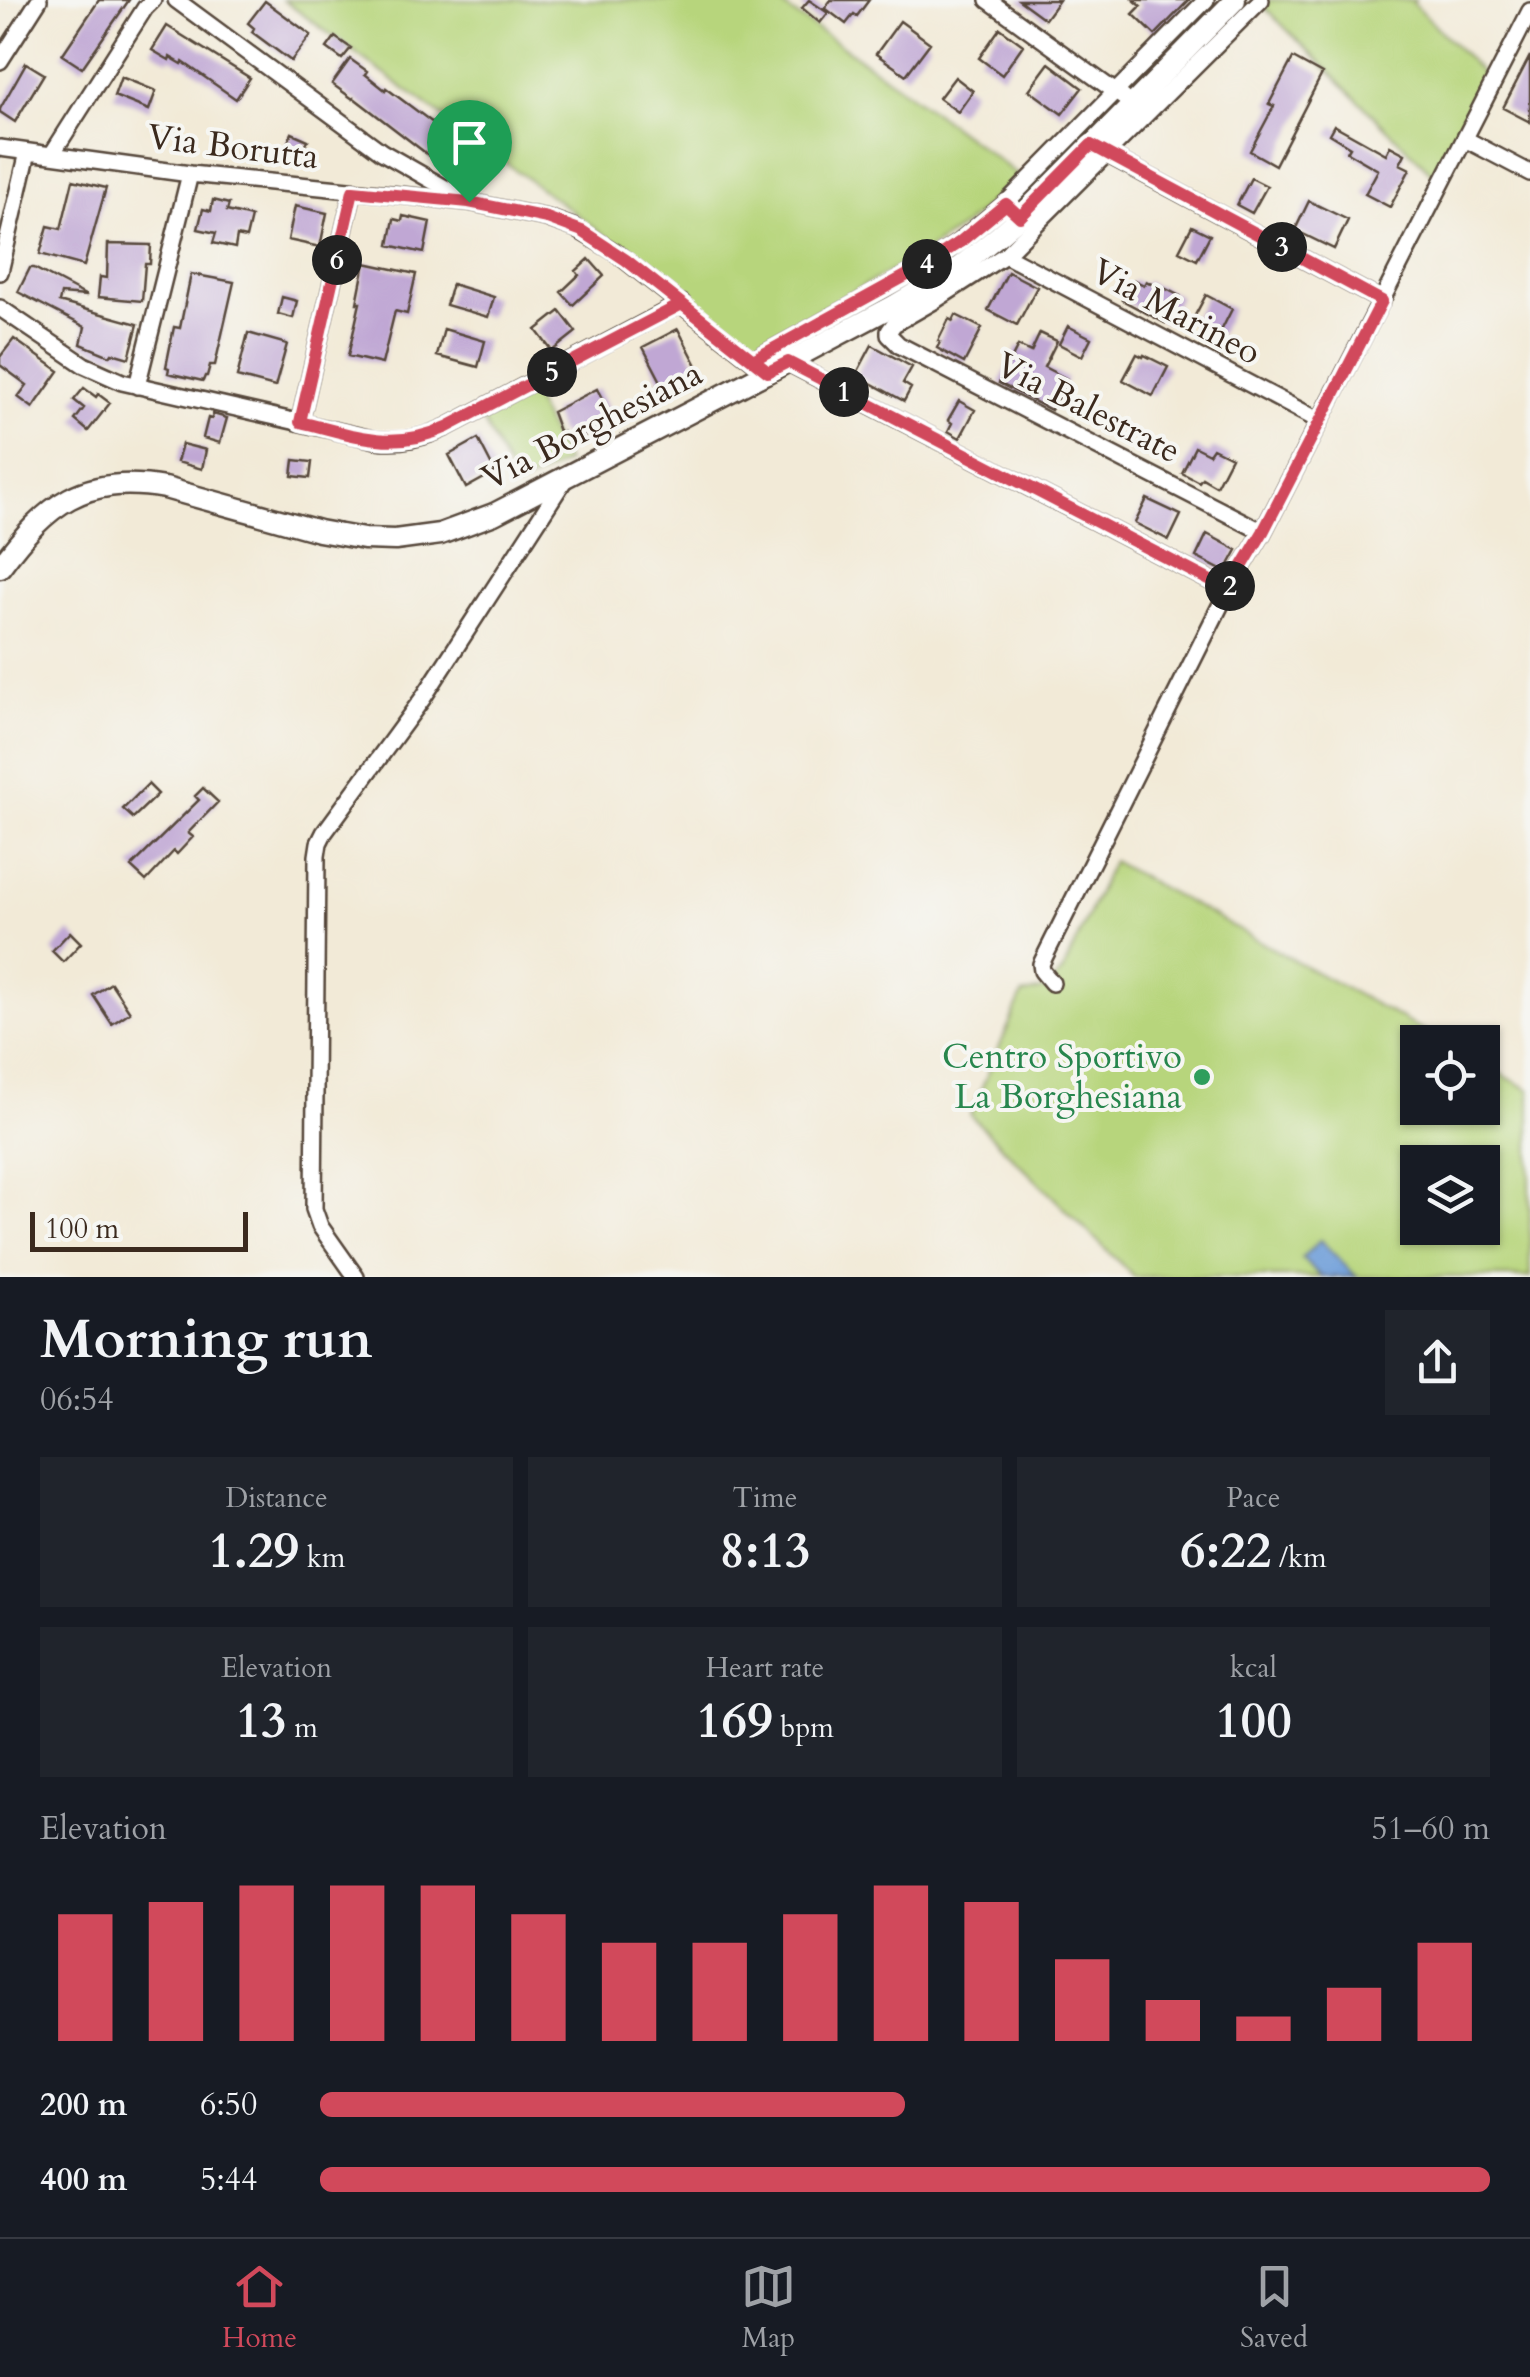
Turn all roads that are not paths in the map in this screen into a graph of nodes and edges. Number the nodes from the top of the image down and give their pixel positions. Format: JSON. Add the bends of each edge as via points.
{"nodes":[{"id":1,"x":38,"y":0,"type":"edge"},
{"id":2,"x":153,"y":0,"type":"edge"},
{"id":3,"x":176,"y":0,"type":"edge"},
{"id":4,"x":988,"y":0,"type":"edge"},
{"id":5,"x":1206,"y":0,"type":"edge"},
{"id":6,"x":1235,"y":0,"type":"edge"},
{"id":7,"x":1260,"y":0,"type":"edge"},
{"id":8,"x":1530,"y":11,"type":"edge"},
{"id":9,"x":0,"y":61,"type":"edge"},
{"id":10,"x":1124,"y":98,"type":"junction"},
{"id":11,"x":1465,"y":138,"type":"junction"},
{"id":12,"x":0,"y":148,"type":"edge"},
{"id":13,"x":1100,"y":150,"type":"junction"},
{"id":14,"x":28,"y":152,"type":"junction"},
{"id":15,"x":52,"y":154,"type":"junction"},
{"id":16,"x":1530,"y":173,"type":"edge"},
{"id":17,"x":190,"y":174,"type":"junction"},
{"id":18,"x":353,"y":191,"type":"junction"},
{"id":19,"x":469,"y":202,"type":"junction"},
{"id":20,"x":1013,"y":210,"type":"junction"},
{"id":21,"x":1004,"y":255,"type":"junction"},
{"id":22,"x":0,"y":272,"type":"edge"},
{"id":23,"x":1382,"y":301,"type":"junction"},
{"id":24,"x":682,"y":304,"type":"junction"},
{"id":25,"x":0,"y":308,"type":"edge"},
{"id":26,"x":889,"y":335,"type":"joint"},
{"id":27,"x":788,"y":362,"type":"junction"},
{"id":28,"x":760,"y":366,"type":"junction"},
{"id":29,"x":138,"y":386,"type":"junction"},
{"id":30,"x":1320,"y":421,"type":"junction"},
{"id":31,"x":300,"y":422,"type":"junction"},
{"id":32,"x":566,"y":477,"type":"junction"},
{"id":33,"x":1263,"y":532,"type":"junction"},
{"id":34,"x":0,"y":566,"type":"edge"},
{"id":35,"x":1228,"y":590,"type":"junction"},
{"id":36,"x":1052,"y":983,"type":"dead end"},
{"id":37,"x":356,"y":1277,"type":"edge"}],
"edges":[{"from":1,"to":9,"type":"street"},
{"from":2,"to":15,"type":"street"},
{"from":3,"to":19,"type":"street","via":[[382,152]]},
{"from":4,"to":10,"type":"street"},
{"from":5,"to":10,"type":"street","name":"Via Borghesiana"},
{"from":6,"to":10,"type":"street","name":"Via Borghesiana"},
{"from":7,"to":13,"type":"street","name":"Via Borghesiana"},
{"from":8,"to":11,"type":"street"},
{"from":10,"to":13,"type":"street","name":"Via Borghesiana"},
{"from":10,"to":20,"type":"street","name":"Via Borghesiana"},
{"from":11,"to":16,"type":"street"},
{"from":11,"to":23,"type":"street"},
{"from":12,"to":14,"type":"street","name":"Via Borutta"},
{"from":13,"to":20,"type":"street","name":"Via Borghesiana"},
{"from":13,"to":21,"type":"street","name":"Via Borghesiana"},
{"from":13,"to":23,"type":"street"},
{"from":14,"to":15,"type":"street","name":"Via Borutta"},
{"from":14,"to":22,"type":"street"},
{"from":15,"to":17,"type":"street","name":"Via Borutta"},
{"from":17,"to":18,"type":"street","name":"Via Borutta"},
{"from":17,"to":29,"type":"street"},
{"from":18,"to":19,"type":"street","name":"Via Borutta"},
{"from":18,"to":31,"type":"street"},
{"from":19,"to":24,"type":"street","name":"Via Borutta","via":[[575,228]]},
{"from":20,"to":27,"type":"street","name":"Via Borghesiana","via":[[960,266]]},
{"from":20,"to":28,"type":"street","name":"Via Borghesiana"},
{"from":21,"to":26,"type":"street","name":"Via Borghesiana","via":[[894,324]]},
{"from":21,"to":30,"type":"street","name":"Via Marineo"},
{"from":23,"to":30,"type":"street"},
{"from":24,"to":28,"type":"street","name":"Via Borutta"},
{"from":24,"to":31,"type":"street","via":[[426,436],[376,440]]},
{"from":25,"to":29,"type":"street","via":[[84,364]]},
{"from":26,"to":33,"type":"street","name":"Via Balestrate"},
{"from":27,"to":28,"type":"street","name":"Via Borghesiana"},
{"from":27,"to":35,"type":"street"},
{"from":28,"to":32,"type":"street","name":"Via Borghesiana"},
{"from":29,"to":31,"type":"street"},
{"from":30,"to":33,"type":"street"},
{"from":32,"to":34,"type":"street","name":"Via Borghesiana","via":[[464,526],[385,540],[320,532],[166,488],[115,484],[53,508]]},
{"from":32,"to":37,"type":"street","via":[[319,844],[314,1209]]},
{"from":33,"to":35,"type":"street"},
{"from":35,"to":36,"type":"street","via":[[1042,964]]}]}
